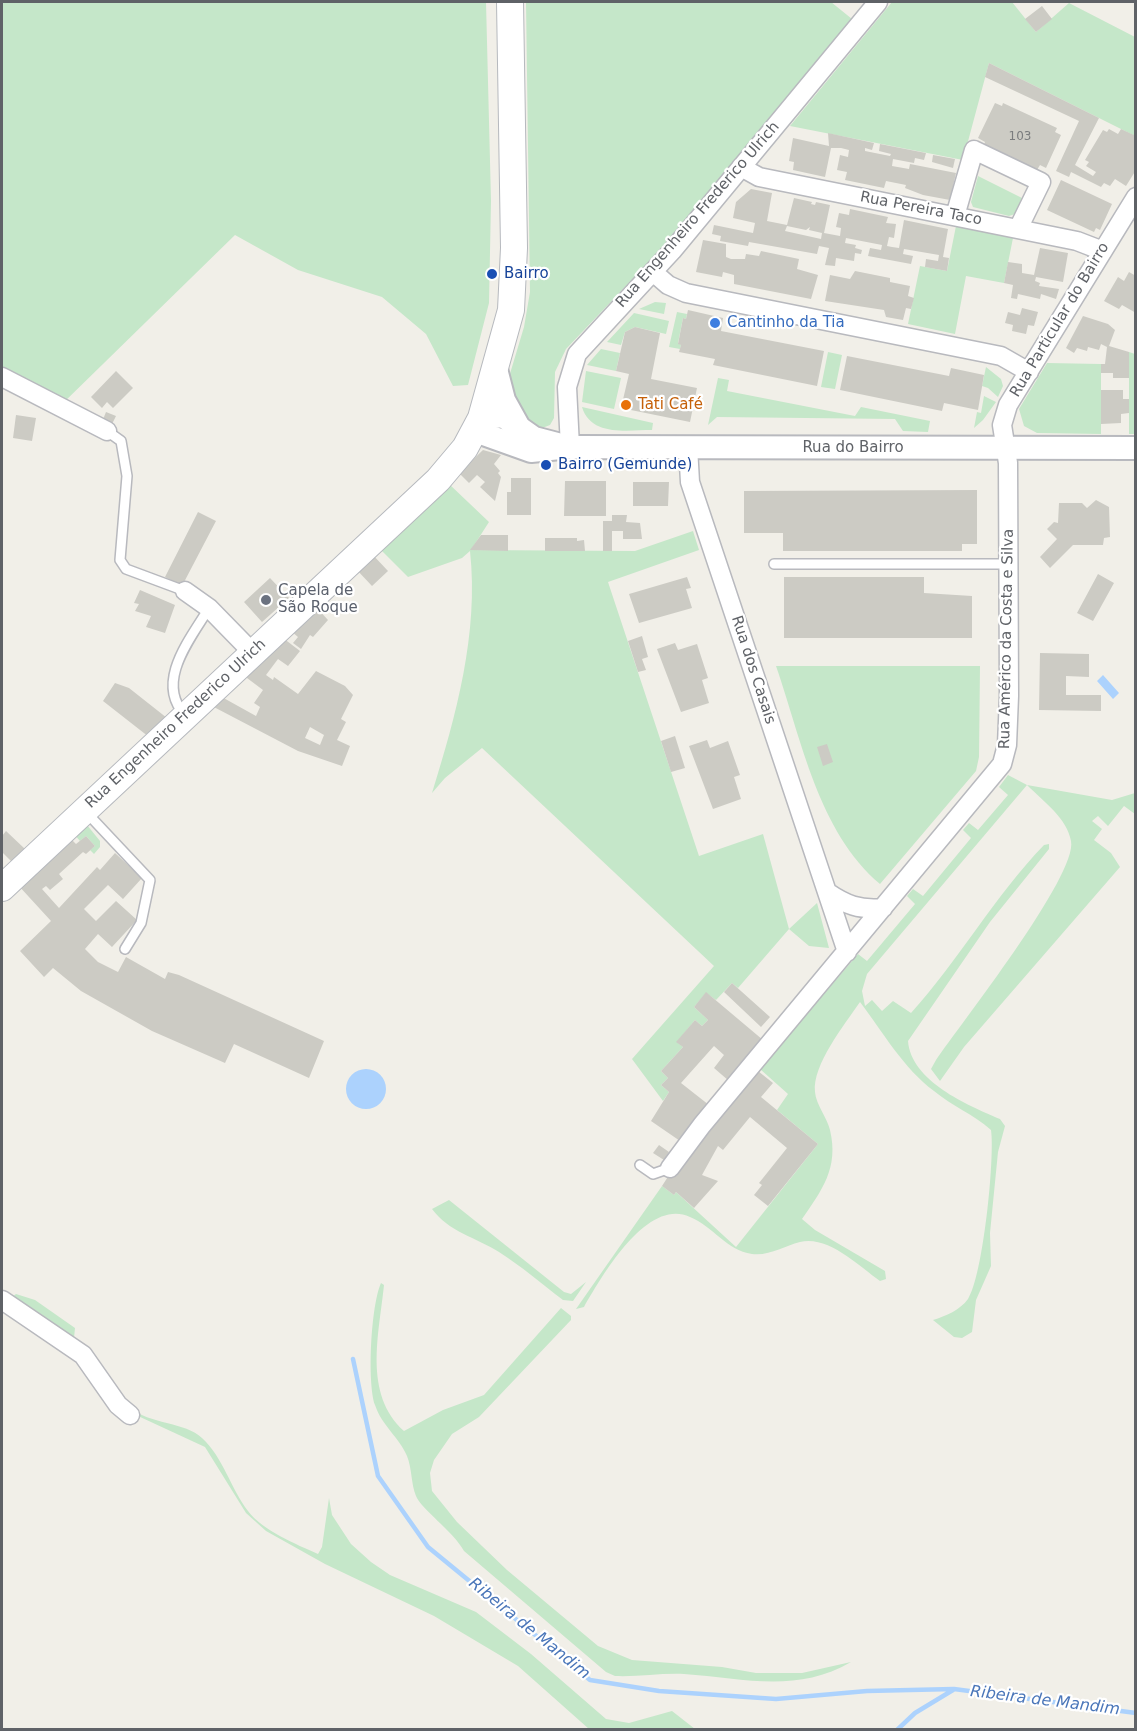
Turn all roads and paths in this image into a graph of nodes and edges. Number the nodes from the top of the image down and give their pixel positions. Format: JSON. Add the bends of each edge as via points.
{"nodes":[{"id":1,"x":510,"y":2,"type":"edge"},
{"id":2,"x":878,"y":2,"type":"edge"},
{"id":3,"x":741,"y":167,"type":"junction"},
{"id":4,"x":1136,"y":197,"type":"edge"},
{"id":5,"x":956,"y":216,"type":"junction"},
{"id":6,"x":1018,"y":229,"type":"junction"},
{"id":7,"x":1102,"y":250,"type":"junction"},
{"id":8,"x":652,"y":272,"type":"junction"},
{"id":9,"x":496,"y":369,"type":"junction"},
{"id":10,"x":1029,"y":372,"type":"junction"},
{"id":11,"x":2,"y":377,"type":"edge"},
{"id":12,"x":478,"y":424,"type":"junction"},
{"id":13,"x":520,"y":428,"type":"junction"},
{"id":14,"x":107,"y":431,"type":"joint"},
{"id":15,"x":570,"y":447,"type":"junction"},
{"id":16,"x":688,"y":447,"type":"junction"},
{"id":17,"x":1136,"y":448,"type":"edge"},
{"id":18,"x":1006,"y":449,"type":"junction"},
{"id":19,"x":774,"y":564,"type":"dead end"},
{"id":20,"x":1008,"y":564,"type":"junction"},
{"id":21,"x":186,"y":591,"type":"joint"},
{"id":22,"x":209,"y":608,"type":"junction"},
{"id":23,"x":252,"y":652,"type":"junction"},
{"id":24,"x":185,"y":715,"type":"junction"},
{"id":25,"x":84,"y":810,"type":"junction"},
{"id":26,"x":2,"y":888,"type":"edge"},
{"id":27,"x":827,"y":892,"type":"junction"},
{"id":28,"x":883,"y":908,"type":"junction"},
{"id":29,"x":125,"y":949,"type":"dead end"},
{"id":30,"x":847,"y":952,"type":"junction"},
{"id":31,"x":640,"y":1165,"type":"dead end"},
{"id":32,"x":670,"y":1168,"type":"joint"},
{"id":33,"x":2,"y":1300,"type":"edge"},
{"id":34,"x":130,"y":1415,"type":"dead end"}],
"edges":[{"from":1,"to":9,"type":"main road","name":"Rua Engenheiro Frederico Ulrich","via":[[514,287]]},
{"from":2,"to":3,"type":"street","name":"Rua Engenheiro Frederico Ulrich"},
{"from":3,"to":5,"type":"street","name":"Rua Pereira Taco","via":[[759,177]]},
{"from":3,"to":8,"type":"street","name":"Rua Engenheiro Frederico Ulrich"},
{"from":4,"to":7,"type":"street","name":"Rua Particular do Bairro"},
{"from":5,"to":6,"type":"street","name":"Rua Pereira Taco"},
{"from":5,"to":6,"type":"street","via":[[974,150],[1041,182]]},
{"from":6,"to":7,"type":"street","name":"Rua Pereira Taco"},
{"from":7,"to":10,"type":"street","name":"Rua Particular do Bairro"},
{"from":8,"to":10,"type":"street","via":[[686,293],[1001,356]]},
{"from":8,"to":15,"type":"street","name":"Rua Engenheiro Frederico Ulrich","via":[[586,343],[572,364],[567,393]]},
{"from":9,"to":12,"type":"main road","name":"Rua Engenheiro Frederico Ulrich"},
{"from":9,"to":13,"type":"street","via":[[504,400]]},
{"from":10,"to":18,"type":"street","name":"Rua Particular do Bairro","via":[[1004,415]]},
{"from":11,"to":14,"type":"street"},
{"from":12,"to":13,"type":"street","name":"Rua do Bairro","via":[[503,416]]},
{"from":12,"to":15,"type":"street","name":"Rua do Bairro","via":[[522,450]]},
{"from":12,"to":23,"type":"main road","name":"Rua Engenheiro Frederico Ulrich","via":[[465,448],[438,480]]},
{"from":13,"to":15,"type":"street","name":"Rua do Bairro","via":[[534,438]]},
{"from":14,"to":21,"type":"lane","via":[[121,441],[127,476],[120,560],[126,569]]},
{"from":15,"to":16,"type":"street","name":"Rua do Bairro"},
{"from":16,"to":18,"type":"street","name":"Rua do Bairro"},
{"from":16,"to":27,"type":"street","name":"Rua dos Casais","via":[[690,482]]},
{"from":17,"to":18,"type":"street","name":"Rua do Bairro"},
{"from":18,"to":20,"type":"street","name":"Rua Américo da Costa e Silva"},
{"from":19,"to":20,"type":"lane"},
{"from":20,"to":28,"type":"street","name":"Rua Américo da Costa e Silva","via":[[1006,756],[995,776]]},
{"from":21,"to":22,"type":"street"},
{"from":22,"to":23,"type":"street"},
{"from":22,"to":24,"type":"lane","via":[[176,666],[173,698]]},
{"from":23,"to":24,"type":"main road","name":"Rua Engenheiro Frederico Ulrich"},
{"from":24,"to":25,"type":"main road","name":"Rua Engenheiro Frederico Ulrich"},
{"from":25,"to":26,"type":"main road","name":"Rua Engenheiro Frederico Ulrich"},
{"from":25,"to":29,"type":"lane","via":[[150,880],[141,923]]},
{"from":27,"to":28,"type":"street","via":[[864,910]]},
{"from":27,"to":30,"type":"street","name":"Rua dos Casais"},
{"from":28,"to":30,"type":"street","name":"Rua Américo da Costa e Silva"},
{"from":30,"to":32,"type":"street"},
{"from":31,"to":32,"type":"lane","via":[[653,1174]]},
{"from":33,"to":34,"type":"street","via":[[83,1355],[118,1405]]}]}
